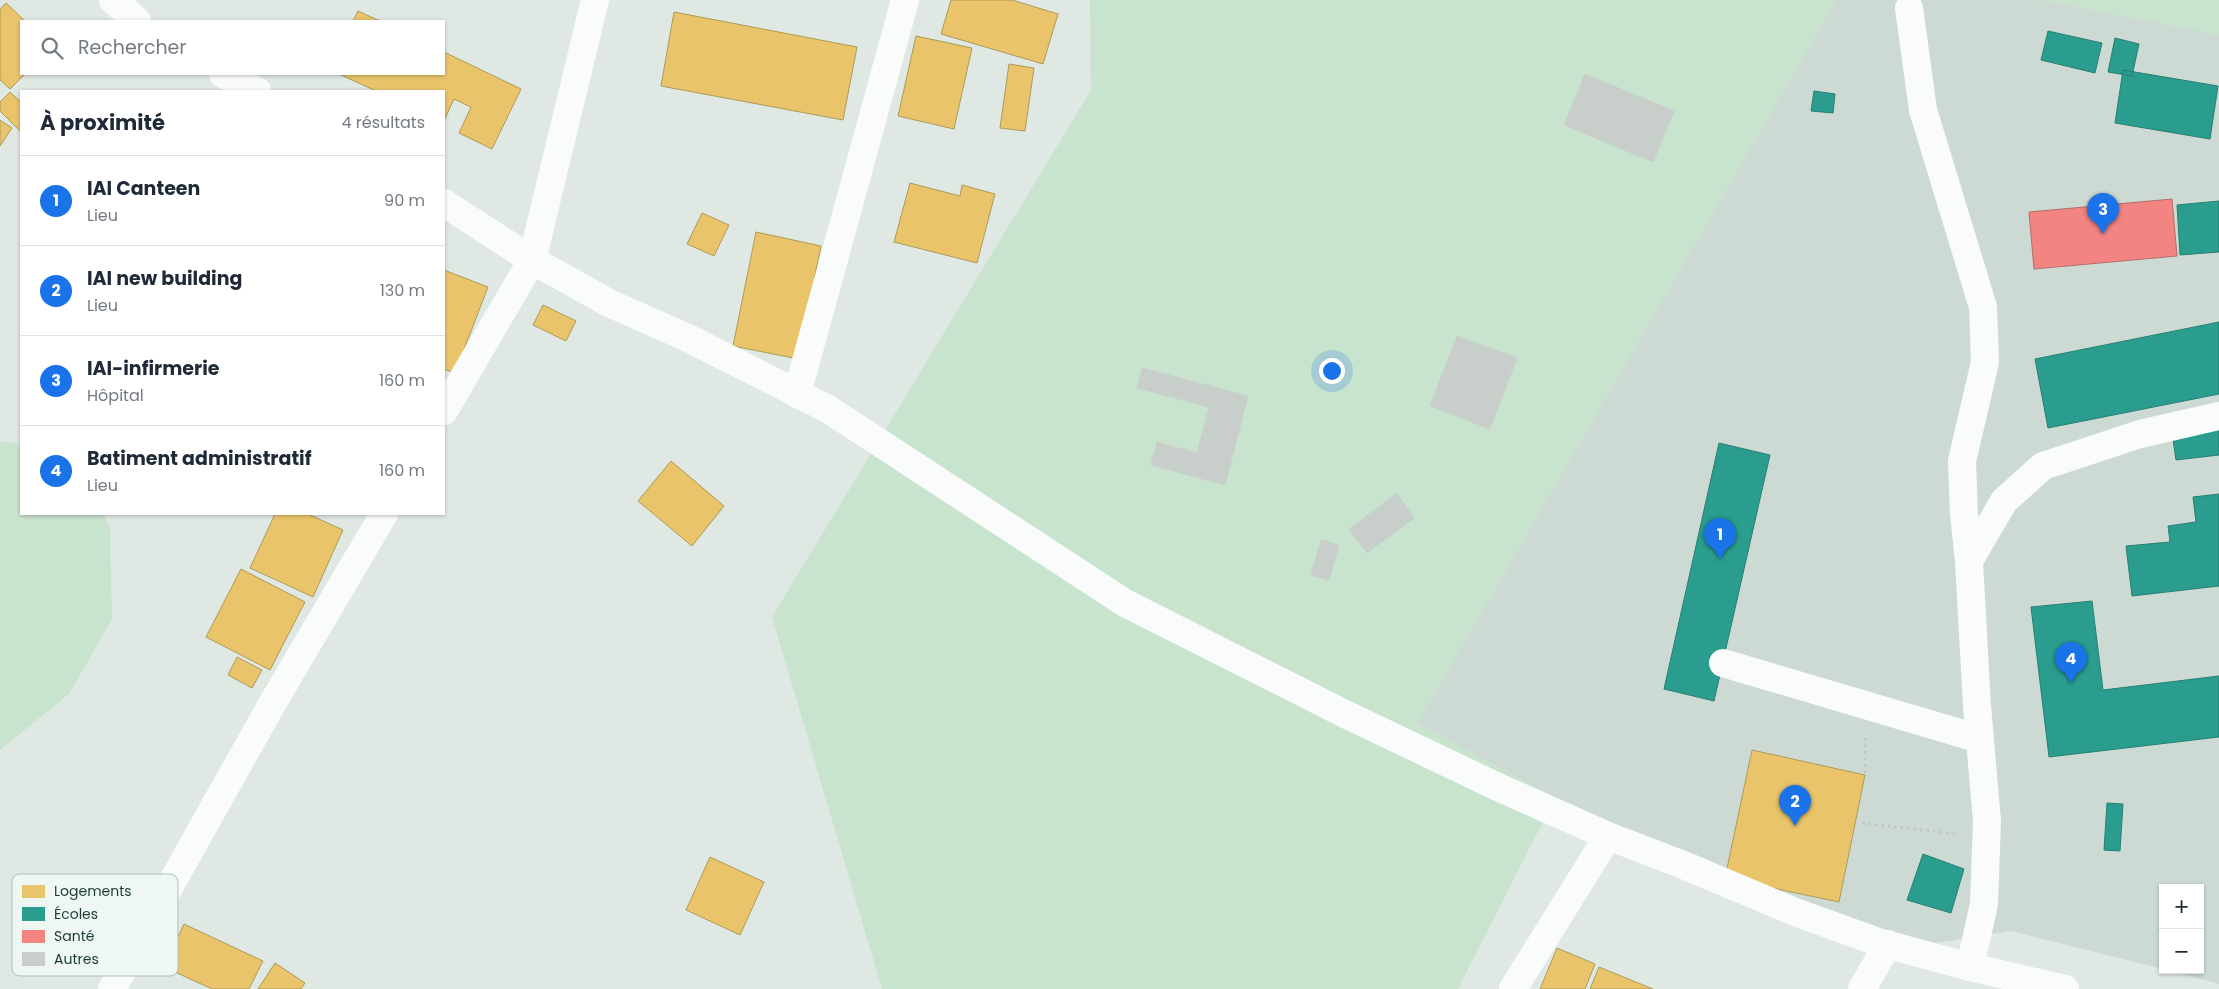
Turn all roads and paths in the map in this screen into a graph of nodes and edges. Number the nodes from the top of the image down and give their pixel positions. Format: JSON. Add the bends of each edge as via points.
{"nodes":[{"id":1,"x":113,"y":0,"type":"edge"},
{"id":2,"x":595,"y":0,"type":"edge"},
{"id":3,"x":905,"y":0,"type":"edge"},
{"id":4,"x":1909,"y":8,"type":"dead end"},
{"id":5,"x":136,"y":20,"type":"edge"},
{"id":6,"x":225,"y":75,"type":"edge"},
{"id":7,"x":255,"y":90,"type":"edge"},
{"id":8,"x":445,"y":204,"type":"edge"},
{"id":9,"x":532,"y":260,"type":"junction"},
{"id":10,"x":797,"y":394,"type":"junction"},
{"id":11,"x":445,"y":409,"type":"edge"},
{"id":12,"x":2219,"y":416,"type":"edge"},
{"id":13,"x":383,"y":515,"type":"edge"},
{"id":14,"x":1969,"y":561,"type":"junction"},
{"id":15,"x":1723,"y":663,"type":"dead end"},
{"id":16,"x":1980,"y":739,"type":"junction"},
{"id":17,"x":1862,"y":823,"type":"dead end"},
{"id":18,"x":1608,"y":836,"type":"junction"},
{"id":19,"x":1987,"y":838,"type":"junction"},
{"id":20,"x":177,"y":874,"type":"edge"},
{"id":21,"x":1888,"y":944,"type":"junction"},
{"id":22,"x":1970,"y":967,"type":"junction"},
{"id":23,"x":119,"y":976,"type":"edge"},
{"id":24,"x":112,"y":989,"type":"edge"},
{"id":25,"x":1513,"y":989,"type":"edge"},
{"id":26,"x":1862,"y":989,"type":"edge"},
{"id":27,"x":2065,"y":989,"type":"edge"}],
"edges":[{"from":1,"to":5,"type":"street"},
{"from":2,"to":9,"type":"street"},
{"from":3,"to":10,"type":"street"},
{"from":4,"to":14,"type":"street","via":[[1923,110],[1983,307],[1985,362],[1959,423]]},
{"from":6,"to":7,"type":"street"},
{"from":8,"to":9,"type":"street"},
{"from":9,"to":10,"type":"street","via":[[609,303],[688,338]]},
{"from":9,"to":11,"type":"street"},
{"from":10,"to":18,"type":"street","via":[[828,409],[1125,603],[1500,788]]},
{"from":12,"to":14,"type":"street","via":[[2140,434],[2043,466],[2004,501]]},
{"from":13,"to":20,"type":"street"},
{"from":14,"to":16,"type":"street"},
{"from":15,"to":16,"type":"street"},
{"from":16,"to":19,"type":"street"},
{"from":17,"to":19,"type":"path"},
{"from":18,"to":21,"type":"street","via":[[1795,912]]},
{"from":18,"to":25,"type":"street"},
{"from":19,"to":22,"type":"street","via":[[1984,904]]},
{"from":21,"to":22,"type":"street"},
{"from":21,"to":26,"type":"street"},
{"from":22,"to":27,"type":"street"},
{"from":23,"to":24,"type":"street"}]}
